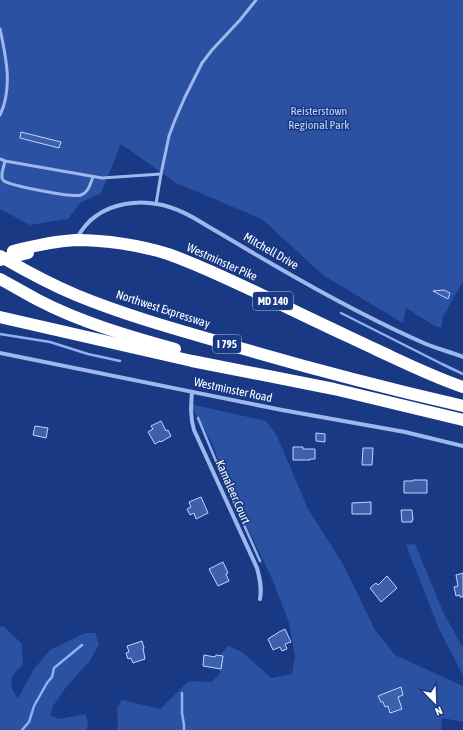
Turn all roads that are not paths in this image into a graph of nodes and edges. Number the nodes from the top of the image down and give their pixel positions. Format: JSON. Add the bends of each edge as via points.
{"nodes":[{"id":1,"x":256,"y":0,"type":"edge"},
{"id":2,"x":0,"y":29,"type":"edge"},
{"id":3,"x":0,"y":115,"type":"edge"},
{"id":4,"x":0,"y":160,"type":"edge"},
{"id":5,"x":5,"y":162,"type":"junction"},
{"id":6,"x":161,"y":174,"type":"junction"},
{"id":7,"x":93,"y":177,"type":"junction"},
{"id":8,"x":156,"y":204,"type":"junction"},
{"id":9,"x":75,"y":240,"type":"junction"},
{"id":10,"x":25,"y":251,"type":"junction"},
{"id":11,"x":0,"y":255,"type":"edge"},
{"id":12,"x":0,"y":260,"type":"edge"},
{"id":13,"x":0,"y":279,"type":"edge"},
{"id":14,"x":0,"y":317,"type":"edge"},
{"id":15,"x":0,"y":353,"type":"edge"},
{"id":16,"x":463,"y":357,"type":"edge"},
{"id":17,"x":463,"y":387,"type":"edge"},
{"id":18,"x":334,"y":389,"type":"junction"},
{"id":19,"x":192,"y":392,"type":"junction"},
{"id":20,"x":463,"y":406,"type":"edge"},
{"id":21,"x":463,"y":420,"type":"edge"},
{"id":22,"x":463,"y":446,"type":"edge"},
{"id":23,"x":260,"y":599,"type":"dead end"}],
"edges":[{"from":1,"to":6,"type":"lane","via":[[212,50],[199,69],[175,120]]},
{"from":2,"to":3,"type":"lane","via":[[7,76],[5,102]]},
{"from":4,"to":5,"type":"lane"},
{"from":5,"to":7,"type":"lane"},
{"from":5,"to":7,"type":"lane","via":[[2,173],[4,181],[65,195],[80,196],[85,193]]},
{"from":6,"to":7,"type":"lane"},
{"from":6,"to":8,"type":"lane"},
{"from":8,"to":9,"type":"street","name":"Mitchell Drive","via":[[142,202],[117,205],[96,215]]},
{"from":8,"to":16,"type":"street","name":"Mitchell Drive","via":[[189,215],[271,264],[400,332]]},
{"from":9,"to":10,"type":"highway","via":[[72,245],[64,248]]},
{"from":9,"to":17,"type":"highway","name":"Westminster Pike","number":"MD 140","via":[[123,244],[168,254],[231,280],[391,356]]},
{"from":10,"to":11,"type":"highway"},
{"from":10,"to":12,"type":"highway","bridge":true},
{"from":11,"to":20,"type":"highway","name":"Northwest Expressway","number":"I 795","via":[[76,295],[147,320],[337,375]]},
{"from":13,"to":18,"type":"highway","number":"I 795","via":[[73,316],[120,333]]},
{"from":14,"to":18,"type":"highway","via":[[192,361]]},
{"from":15,"to":19,"type":"street","name":"Westminster Road"},
{"from":18,"to":21,"type":"highway"},
{"from":19,"to":22,"type":"street","name":"Westminster Road","via":[[405,432]]},
{"from":19,"to":23,"type":"street","name":"Kamaleer Court","via":[[191,422],[257,568],[262,590]]}]}
